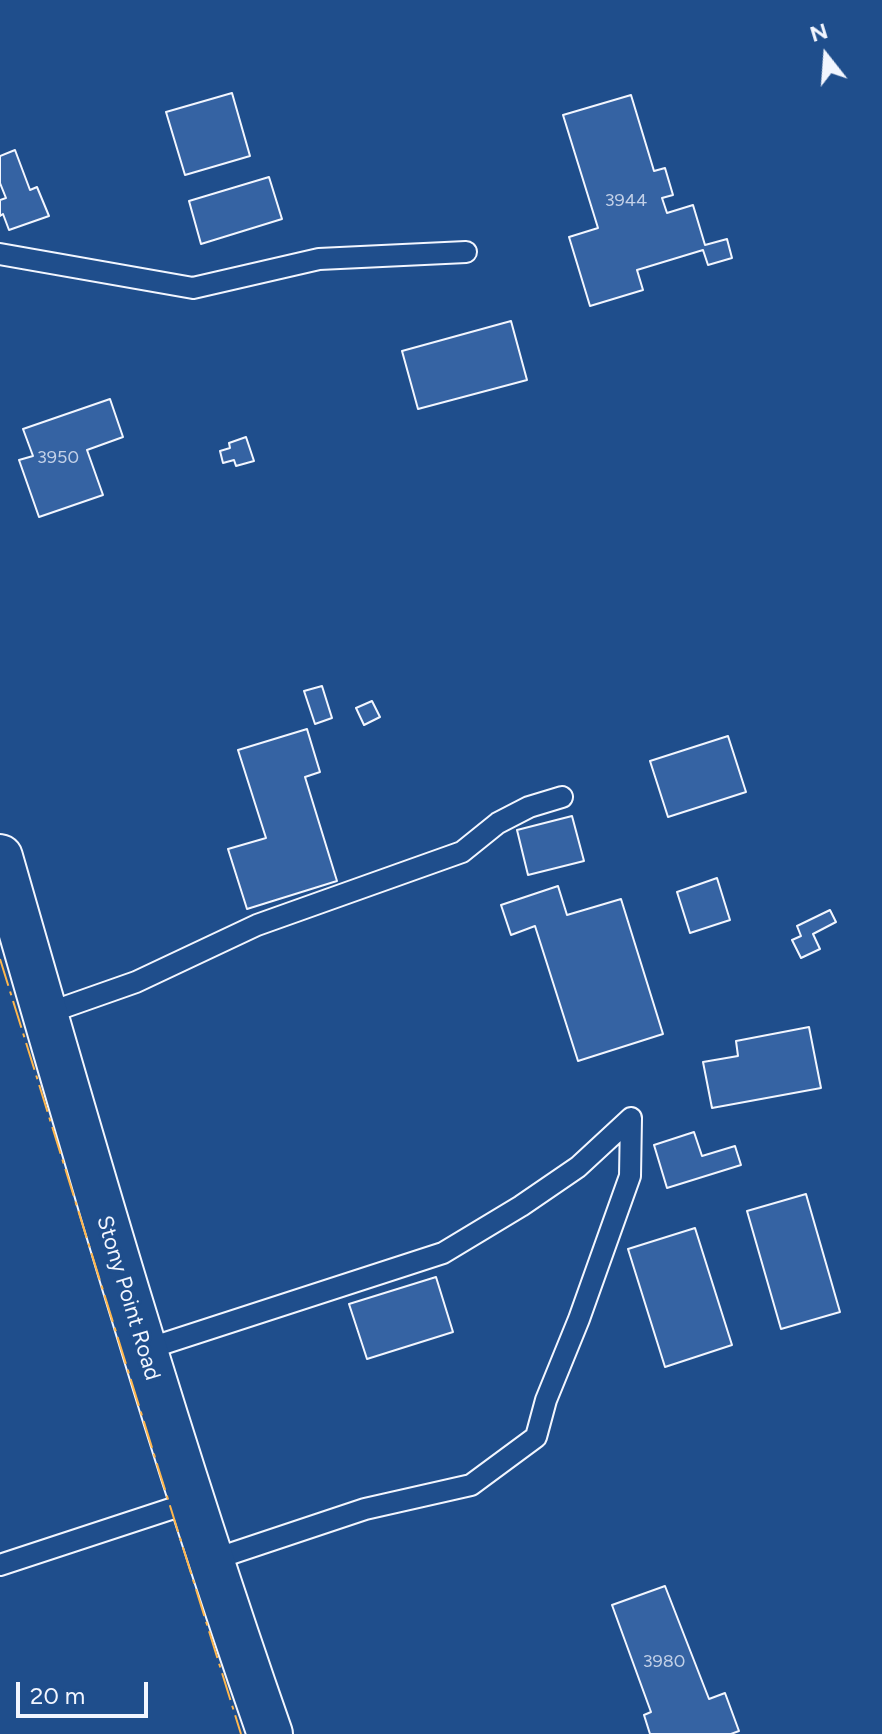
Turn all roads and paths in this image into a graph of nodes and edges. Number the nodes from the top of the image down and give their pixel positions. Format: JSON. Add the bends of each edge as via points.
{"nodes":[{"id":1,"x":466,"y":252,"type":"dead end"},
{"id":2,"x":0,"y":254,"type":"edge"},
{"id":3,"x":562,"y":797,"type":"dead end"},
{"id":4,"x":0,"y":857,"type":"edge"},
{"id":5,"x":45,"y":1014,"type":"junction"},
{"id":6,"x":144,"y":1350,"type":"junction"},
{"id":7,"x":192,"y":1502,"type":"junction"},
{"id":8,"x":209,"y":1561,"type":"junction"},
{"id":9,"x":0,"y":1565,"type":"edge"},
{"id":10,"x":270,"y":1734,"type":"edge"}],
"edges":[{"from":1,"to":2,"type":"lane","via":[[319,259],[193,288]]},
{"from":3,"to":5,"type":"lane","via":[[498,823],[462,852],[257,925],[136,982]]},
{"from":4,"to":5,"type":"main road","name":"Stony Point Road"},
{"from":5,"to":6,"type":"main road","name":"Stony Point Road"},
{"from":6,"to":7,"type":"main road","name":"Stony Point Road"},
{"from":6,"to":8,"type":"lane","via":[[443,1253],[578,1167],[631,1118],[630,1176],[536,1437],[471,1485],[365,1509]]},
{"from":7,"to":8,"type":"main road","name":"Stony Point Road"},
{"from":7,"to":9,"type":"lane"},
{"from":8,"to":10,"type":"main road","name":"Stony Point Road"}]}
